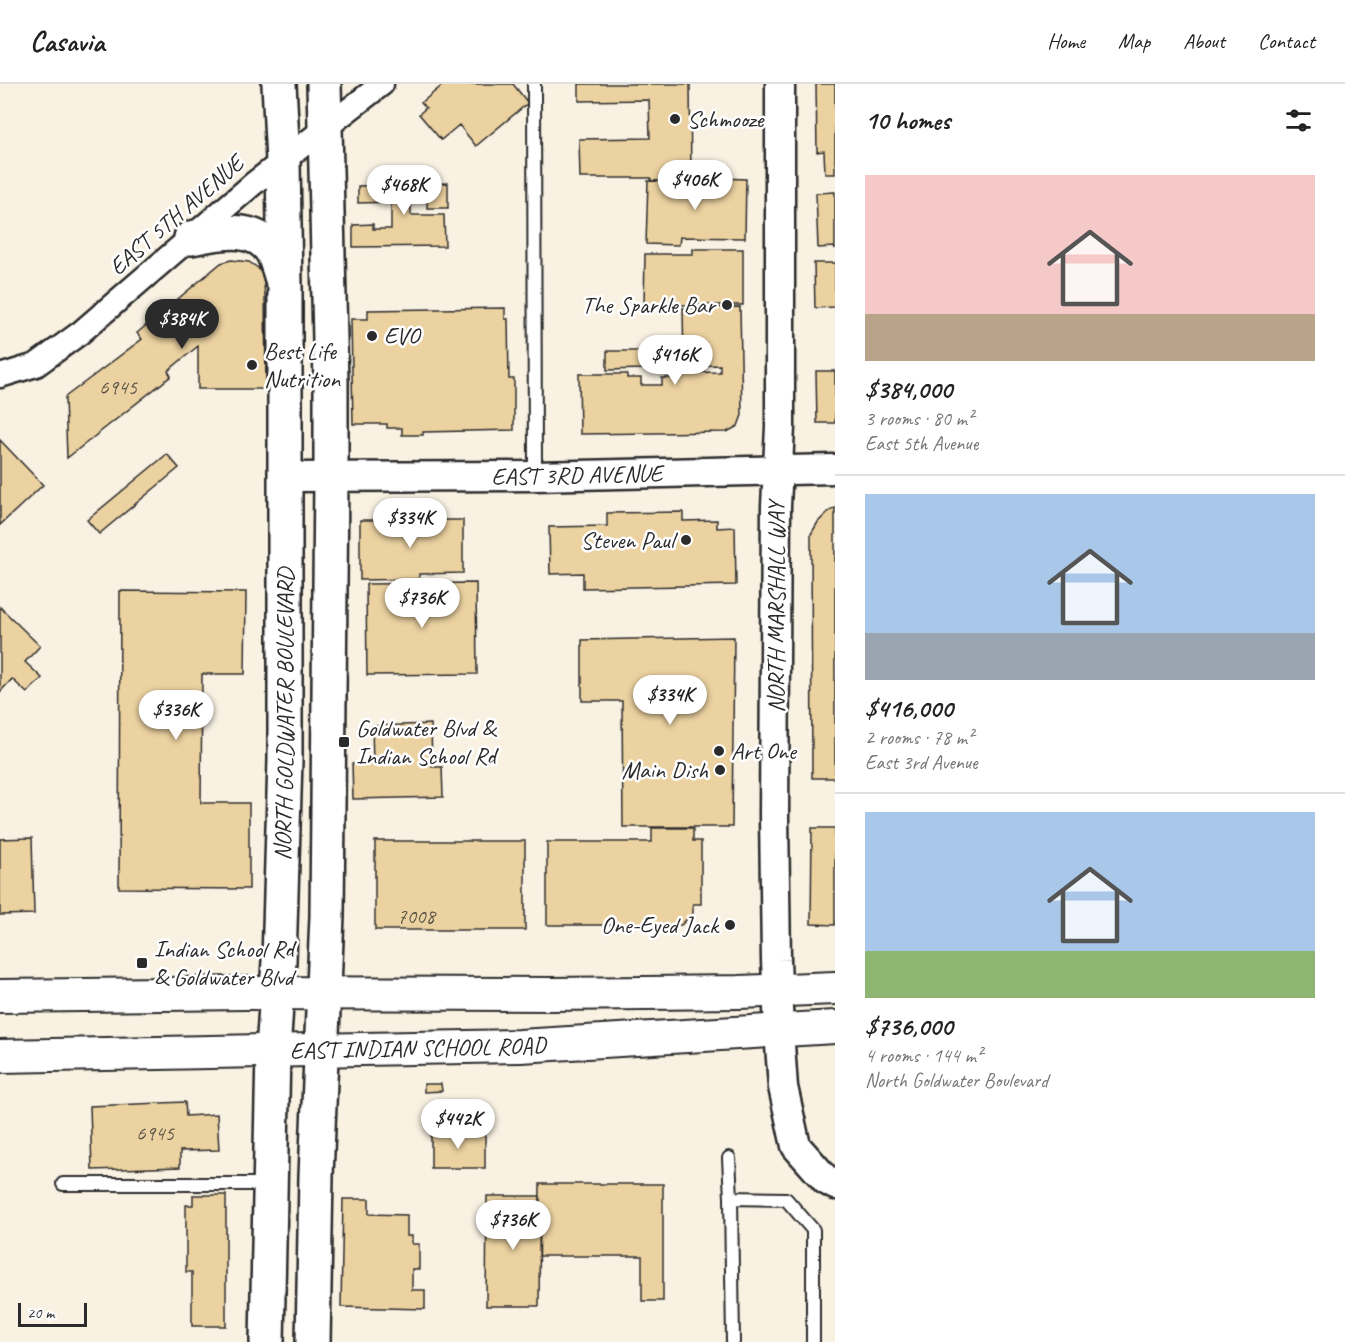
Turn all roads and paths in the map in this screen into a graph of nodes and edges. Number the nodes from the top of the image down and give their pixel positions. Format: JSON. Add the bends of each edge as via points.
{"nodes":[{"id":1,"x":279,"y":84,"type":"edge"},
{"id":2,"x":324,"y":84,"type":"edge"},
{"id":3,"x":382,"y":84,"type":"edge"},
{"id":4,"x":534,"y":84,"type":"edge"},
{"id":5,"x":780,"y":84,"type":"edge"},
{"id":6,"x":325,"y":128,"type":"junction"},
{"id":7,"x":283,"y":161,"type":"junction"},
{"id":8,"x":191,"y":238,"type":"junction"},
{"id":9,"x":285,"y":288,"type":"junction"},
{"id":10,"x":0,"y":376,"type":"edge"},
{"id":11,"x":835,"y":469,"type":"edge"},
{"id":12,"x":778,"y":470,"type":"junction"},
{"id":13,"x":331,"y":476,"type":"junction"},
{"id":14,"x":535,"y":476,"type":"junction"},
{"id":15,"x":285,"y":477,"type":"junction"},
{"id":16,"x":835,"y":988,"type":"edge"},
{"id":17,"x":777,"y":990,"type":"junction"},
{"id":18,"x":277,"y":993,"type":"junction"},
{"id":19,"x":324,"y":993,"type":"junction"},
{"id":20,"x":0,"y":996,"type":"edge"},
{"id":21,"x":835,"y":1028,"type":"edge"},
{"id":22,"x":779,"y":1031,"type":"junction"},
{"id":23,"x":273,"y":1050,"type":"junction"},
{"id":24,"x":322,"y":1050,"type":"junction"},
{"id":25,"x":0,"y":1056,"type":"edge"},
{"id":26,"x":729,"y":1158,"type":"dead end"},
{"id":27,"x":63,"y":1184,"type":"dead end"},
{"id":28,"x":271,"y":1184,"type":"junction"},
{"id":29,"x":835,"y":1185,"type":"edge"},
{"id":30,"x":731,"y":1198,"type":"junction"},
{"id":31,"x":267,"y":1342,"type":"edge"},
{"id":32,"x":313,"y":1342,"type":"edge"},
{"id":33,"x":733,"y":1342,"type":"edge"},
{"id":34,"x":813,"y":1342,"type":"edge"}],
"edges":[{"from":1,"to":7,"type":"main road","name":"NORTH GOLDWATER BOULEVARD"},
{"from":2,"to":6,"type":"main road","name":"NORTH GOLDWATER BOULEVARD"},
{"from":3,"to":6,"type":"street","name":"EAST 5TH AVENUE"},
{"from":4,"to":14,"type":"lane"},
{"from":5,"to":12,"type":"street","name":"NORTH MARSHALL WAY"},
{"from":6,"to":7,"type":"street","name":"EAST 5TH AVENUE"},
{"from":6,"to":13,"type":"main road","name":"NORTH GOLDWATER BOULEVARD"},
{"from":7,"to":8,"type":"street","name":"EAST 5TH AVENUE"},
{"from":7,"to":9,"type":"main road","name":"NORTH GOLDWATER BOULEVARD"},
{"from":8,"to":9,"type":"main road","via":[[228,231],[259,239],[272,252]]},
{"from":8,"to":10,"type":"street","name":"EAST 5TH AVENUE","via":[[80,333],[36,365]]},
{"from":9,"to":15,"type":"main road","name":"NORTH GOLDWATER BOULEVARD"},
{"from":11,"to":12,"type":"street","name":"EAST 3RD AVENUE"},
{"from":12,"to":14,"type":"street","name":"EAST 3RD AVENUE"},
{"from":12,"to":17,"type":"street","name":"NORTH MARSHALL WAY","via":[[774,814]]},
{"from":13,"to":14,"type":"street","name":"EAST 3RD AVENUE"},
{"from":13,"to":15,"type":"street","name":"EAST 3RD AVENUE"},
{"from":13,"to":19,"type":"main road","name":"NORTH GOLDWATER BOULEVARD"},
{"from":15,"to":18,"type":"main road","name":"NORTH GOLDWATER BOULEVARD","via":[[285,760]]},
{"from":16,"to":17,"type":"main road"},
{"from":17,"to":19,"type":"main road"},
{"from":17,"to":22,"type":"street","name":"NORTH MARSHALL WAY"},
{"from":18,"to":19,"type":"main road"},
{"from":18,"to":20,"type":"main road"},
{"from":18,"to":23,"type":"main road","name":"NORTH GOLDWATER BOULEVARD"},
{"from":19,"to":24,"type":"main road","name":"NORTH GOLDWATER BOULEVARD"},
{"from":21,"to":22,"type":"main road","name":"EAST INDIAN SCHOOL ROAD"},
{"from":22,"to":24,"type":"main road","name":"EAST INDIAN SCHOOL ROAD","via":[[520,1046]]},
{"from":22,"to":29,"type":"street","name":"NORTH MARSHALL WAY","via":[[783,1087],[796,1146]]},
{"from":23,"to":24,"type":"main road","name":"EAST INDIAN SCHOOL ROAD"},
{"from":23,"to":25,"type":"main road","name":"EAST INDIAN SCHOOL ROAD"},
{"from":23,"to":28,"type":"main road","name":"NORTH GOLDWATER BOULEVARD"},
{"from":24,"to":32,"type":"main road","name":"NORTH GOLDWATER BOULEVARD"},
{"from":26,"to":30,"type":"lane"},
{"from":27,"to":28,"type":"lane"},
{"from":28,"to":31,"type":"main road","name":"NORTH GOLDWATER BOULEVARD"},
{"from":30,"to":33,"type":"lane"},
{"from":30,"to":34,"type":"lane","via":[[786,1199],[813,1230]]}]}
